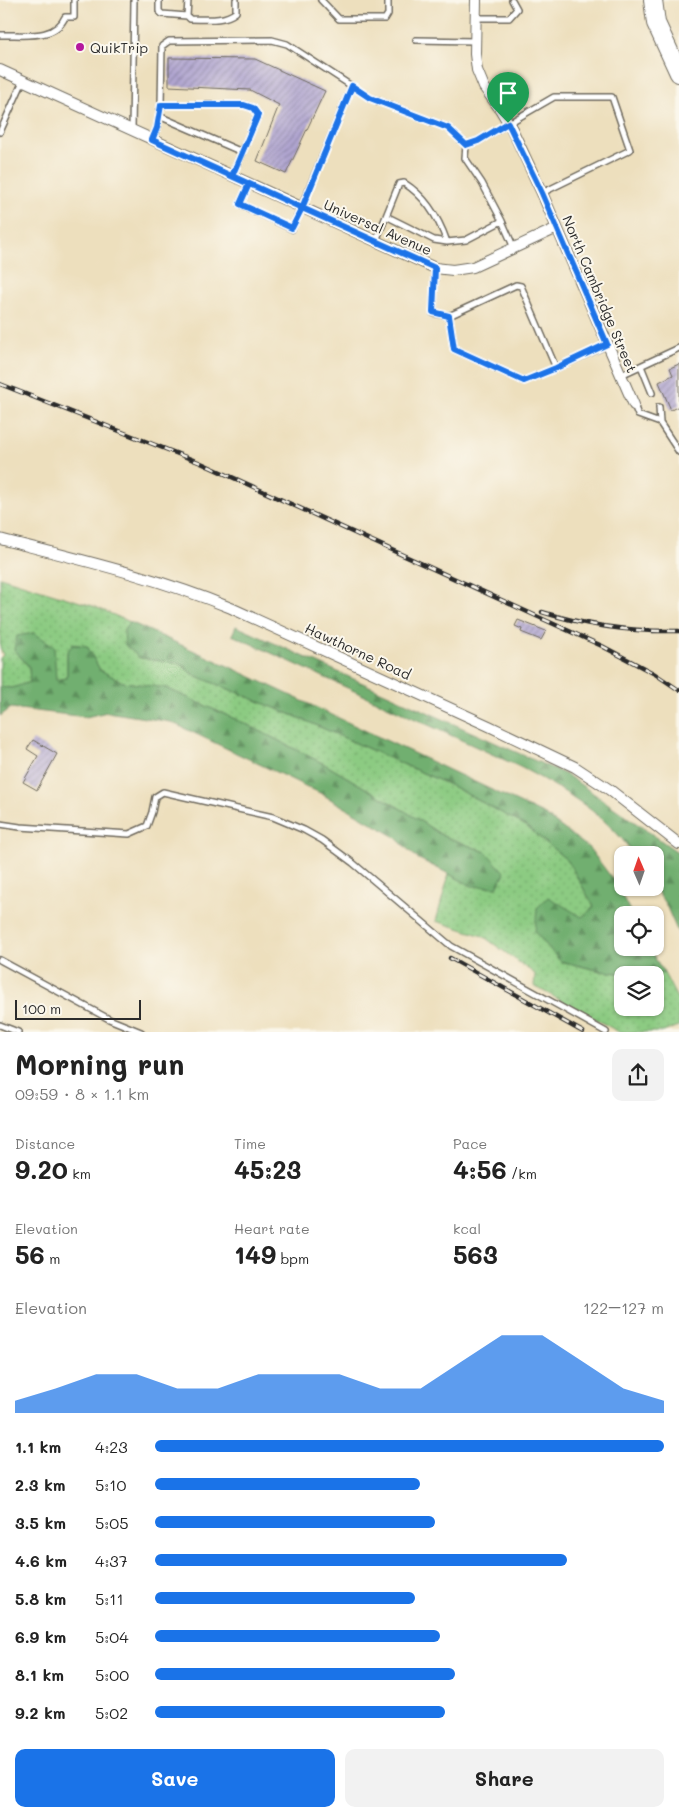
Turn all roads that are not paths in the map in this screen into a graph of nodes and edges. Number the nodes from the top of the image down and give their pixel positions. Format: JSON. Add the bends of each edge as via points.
{"nodes":[{"id":1,"x":74,"y":0,"type":"edge"},
{"id":2,"x":134,"y":0,"type":"edge"},
{"id":3,"x":159,"y":0,"type":"edge"},
{"id":4,"x":188,"y":0,"type":"edge"},
{"id":5,"x":236,"y":0,"type":"edge"},
{"id":6,"x":321,"y":0,"type":"edge"},
{"id":7,"x":388,"y":0,"type":"edge"},
{"id":8,"x":476,"y":0,"type":"edge"},
{"id":9,"x":512,"y":0,"type":"edge"},
{"id":10,"x":647,"y":0,"type":"edge"},
{"id":11,"x":652,"y":0,"type":"edge"},
{"id":12,"x":188,"y":16,"type":"junction"},
{"id":13,"x":476,"y":18,"type":"junction"},
{"id":14,"x":656,"y":23,"type":"junction"},
{"id":15,"x":0,"y":35,"type":"edge"},
{"id":16,"x":416,"y":40,"type":"dead end"},
{"id":17,"x":476,"y":41,"type":"junction"},
{"id":18,"x":0,"y":70,"type":"edge"},
{"id":19,"x":679,"y":73,"type":"edge"},
{"id":20,"x":23,"y":80,"type":"junction"},
{"id":21,"x":352,"y":86,"type":"junction"},
{"id":22,"x":161,"y":105,"type":"junction"},
{"id":23,"x":159,"y":116,"type":"junction"},
{"id":24,"x":508,"y":123,"type":"junction"},
{"id":25,"x":132,"y":130,"type":"junction"},
{"id":26,"x":0,"y":132,"type":"edge"},
{"id":27,"x":152,"y":140,"type":"junction"},
{"id":28,"x":466,"y":145,"type":"junction"},
{"id":29,"x":242,"y":152,"type":"junction"},
{"id":30,"x":232,"y":176,"type":"junction"},
{"id":31,"x":249,"y":184,"type":"junction"},
{"id":32,"x":542,"y":193,"type":"junction"},
{"id":33,"x":302,"y":208,"type":"junction"},
{"id":34,"x":386,"y":216,"type":"junction"},
{"id":35,"x":502,"y":222,"type":"junction"},
{"id":36,"x":557,"y":228,"type":"junction"},
{"id":37,"x":376,"y":241,"type":"junction"},
{"id":38,"x":447,"y":242,"type":"junction"},
{"id":39,"x":514,"y":248,"type":"junction"},
{"id":40,"x":435,"y":268,"type":"junction"},
{"id":41,"x":449,"y":316,"type":"junction"},
{"id":42,"x":607,"y":344,"type":"junction"},
{"id":43,"x":679,"y":348,"type":"edge"},
{"id":44,"x":640,"y":366,"type":"junction"},
{"id":45,"x":556,"y":368,"type":"junction"},
{"id":46,"x":621,"y":376,"type":"junction"},
{"id":47,"x":652,"y":393,"type":"dead end"},
{"id":48,"x":634,"y":405,"type":"joint"},
{"id":49,"x":659,"y":407,"type":"dead end"},
{"id":50,"x":660,"y":423,"type":"junction"},
{"id":51,"x":679,"y":452,"type":"edge"},
{"id":52,"x":0,"y":539,"type":"edge"},
{"id":53,"x":0,"y":824,"type":"edge"},
{"id":54,"x":679,"y":844,"type":"edge"},
{"id":55,"x":0,"y":960,"type":"edge"},
{"id":56,"x":0,"y":1025,"type":"edge"},
{"id":57,"x":18,"y":1032,"type":"edge"},
{"id":58,"x":141,"y":1032,"type":"edge"},
{"id":59,"x":606,"y":1032,"type":"edge"}],
"edges":[{"from":1,"to":15,"type":"lane","via":[[74,17],[65,17],[61,25],[50,33]]},
{"from":2,"to":25,"type":"lane"},
{"from":3,"to":12,"type":"lane","via":[[162,14]]},
{"from":4,"to":12,"type":"lane"},
{"from":5,"to":12,"type":"lane","via":[[236,12],[232,15],[220,19],[190,19]]},
{"from":6,"to":7,"type":"lane","via":[[339,18],[385,19]]},
{"from":8,"to":13,"type":"street","name":"North Cambridge Street"},
{"from":9,"to":13,"type":"lane","via":[[517,9],[509,18]]},
{"from":10,"to":14,"type":"highway"},
{"from":11,"to":14,"type":"highway"},
{"from":13,"to":17,"type":"street","name":"North Cambridge Street"},
{"from":14,"to":19,"type":"highway"},
{"from":16,"to":17,"type":"lane"},
{"from":17,"to":24,"type":"street","name":"North Cambridge Street","via":[[477,70],[484,87]]},
{"from":18,"to":20,"type":"street","name":"Universal Avenue"},
{"from":20,"to":25,"type":"street","name":"Universal Avenue"},
{"from":20,"to":26,"type":"lane"},
{"from":21,"to":22,"type":"lane","via":[[287,44],[272,40],[169,41],[162,46]]},
{"from":21,"to":28,"type":"lane","via":[[370,98],[448,128]]},
{"from":21,"to":33,"type":"lane"},
{"from":22,"to":23,"type":"lane"},
{"from":22,"to":29,"type":"lane","via":[[244,105],[253,108],[258,115]]},
{"from":23,"to":27,"type":"lane"},
{"from":23,"to":29,"type":"lane"},
{"from":24,"to":28,"type":"lane"},
{"from":24,"to":32,"type":"street","name":"North Cambridge Street"},
{"from":24,"to":32,"type":"lane","via":[[554,97],[612,97],[630,150]]},
{"from":25,"to":27,"type":"street","name":"Universal Avenue"},
{"from":27,"to":30,"type":"street","name":"Universal Avenue"},
{"from":28,"to":35,"type":"lane","via":[[465,158]]},
{"from":29,"to":30,"type":"lane"},
{"from":30,"to":31,"type":"street","name":"Universal Avenue"},
{"from":31,"to":33,"type":"street","name":"Universal Avenue"},
{"from":31,"to":33,"type":"lane","via":[[240,204],[292,228]]},
{"from":32,"to":36,"type":"street","name":"North Cambridge Street"},
{"from":33,"to":37,"type":"street","name":"Universal Avenue"},
{"from":34,"to":37,"type":"lane"},
{"from":34,"to":38,"type":"lane","via":[[434,240]]},
{"from":34,"to":38,"type":"lane","via":[[400,184],[404,183],[435,213]]},
{"from":35,"to":38,"type":"lane","via":[[466,240]]},
{"from":35,"to":39,"type":"lane"},
{"from":36,"to":39,"type":"street","name":"Universal Avenue"},
{"from":36,"to":42,"type":"street","name":"North Cambridge Street"},
{"from":37,"to":40,"type":"street","name":"Universal Avenue"},
{"from":39,"to":40,"type":"street","name":"Universal Avenue","via":[[474,267]]},
{"from":40,"to":41,"type":"lane","via":[[433,312]]},
{"from":41,"to":45,"type":"lane","via":[[454,349],[524,381]]},
{"from":41,"to":45,"type":"lane","via":[[516,285],[521,286]]},
{"from":42,"to":45,"type":"lane"},
{"from":42,"to":46,"type":"street","name":"North Cambridge Street"},
{"from":43,"to":44,"type":"lane"},
{"from":44,"to":46,"type":"lane"},
{"from":44,"to":47,"type":"lane"},
{"from":46,"to":48,"type":"street","name":"North Cambridge Street"},
{"from":48,"to":50,"type":"lane","via":[[638,415]]},
{"from":49,"to":50,"type":"lane"},
{"from":50,"to":51,"type":"lane"},
{"from":52,"to":54,"type":"street","name":"Hawthorne Road","via":[[159,581],[231,608],[576,767]]},
{"from":53,"to":59,"type":"lane","via":[[129,834],[147,826],[155,797],[163,792],[288,822],[339,852],[451,946]]},
{"from":55,"to":58,"type":"lane","via":[[109,1019]]},
{"from":56,"to":57,"type":"lane"}]}
